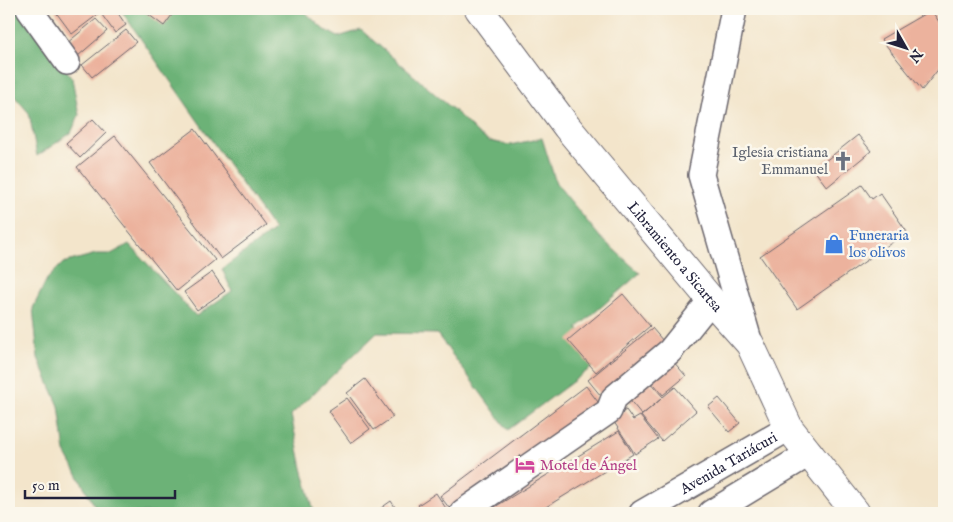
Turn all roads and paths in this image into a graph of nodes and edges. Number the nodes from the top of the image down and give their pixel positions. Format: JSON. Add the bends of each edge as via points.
{"nodes":[{"id":1,"x":29,"y":9,"type":"edge"},
{"id":2,"x":479,"y":9,"type":"edge"},
{"id":3,"x":734,"y":9,"type":"edge"},
{"id":4,"x":68,"y":62,"type":"dead end"},
{"id":5,"x":711,"y":300,"type":"junction"},
{"id":6,"x":750,"y":344,"type":"junction"},
{"id":7,"x":789,"y":428,"type":"junction"},
{"id":8,"x":810,"y":453,"type":"junction"},
{"id":9,"x":463,"y":512,"type":"edge"},
{"id":10,"x":642,"y":513,"type":"edge"},
{"id":11,"x":711,"y":513,"type":"edge"},
{"id":12,"x":856,"y":513,"type":"edge"}],
"edges":[{"from":1,"to":4,"type":"street"},
{"from":2,"to":5,"type":"main road","name":"Libramiento a Sicartsa","via":[[567,127]]},
{"from":3,"to":6,"type":"street","via":[[701,175]]},
{"from":5,"to":6,"type":"main road","name":"Libramiento a Sicartsa"},
{"from":5,"to":9,"type":"street","via":[[670,350],[614,398],[609,411]]},
{"from":6,"to":7,"type":"main road","name":"Libramiento a Sicartsa"},
{"from":7,"to":8,"type":"main road","name":"Libramiento a Sicartsa"},
{"from":7,"to":10,"type":"street","name":"Avenida Tariácuri"},
{"from":8,"to":11,"type":"street"},
{"from":8,"to":12,"type":"main road","name":"Libramiento a Sicartsa"}]}
